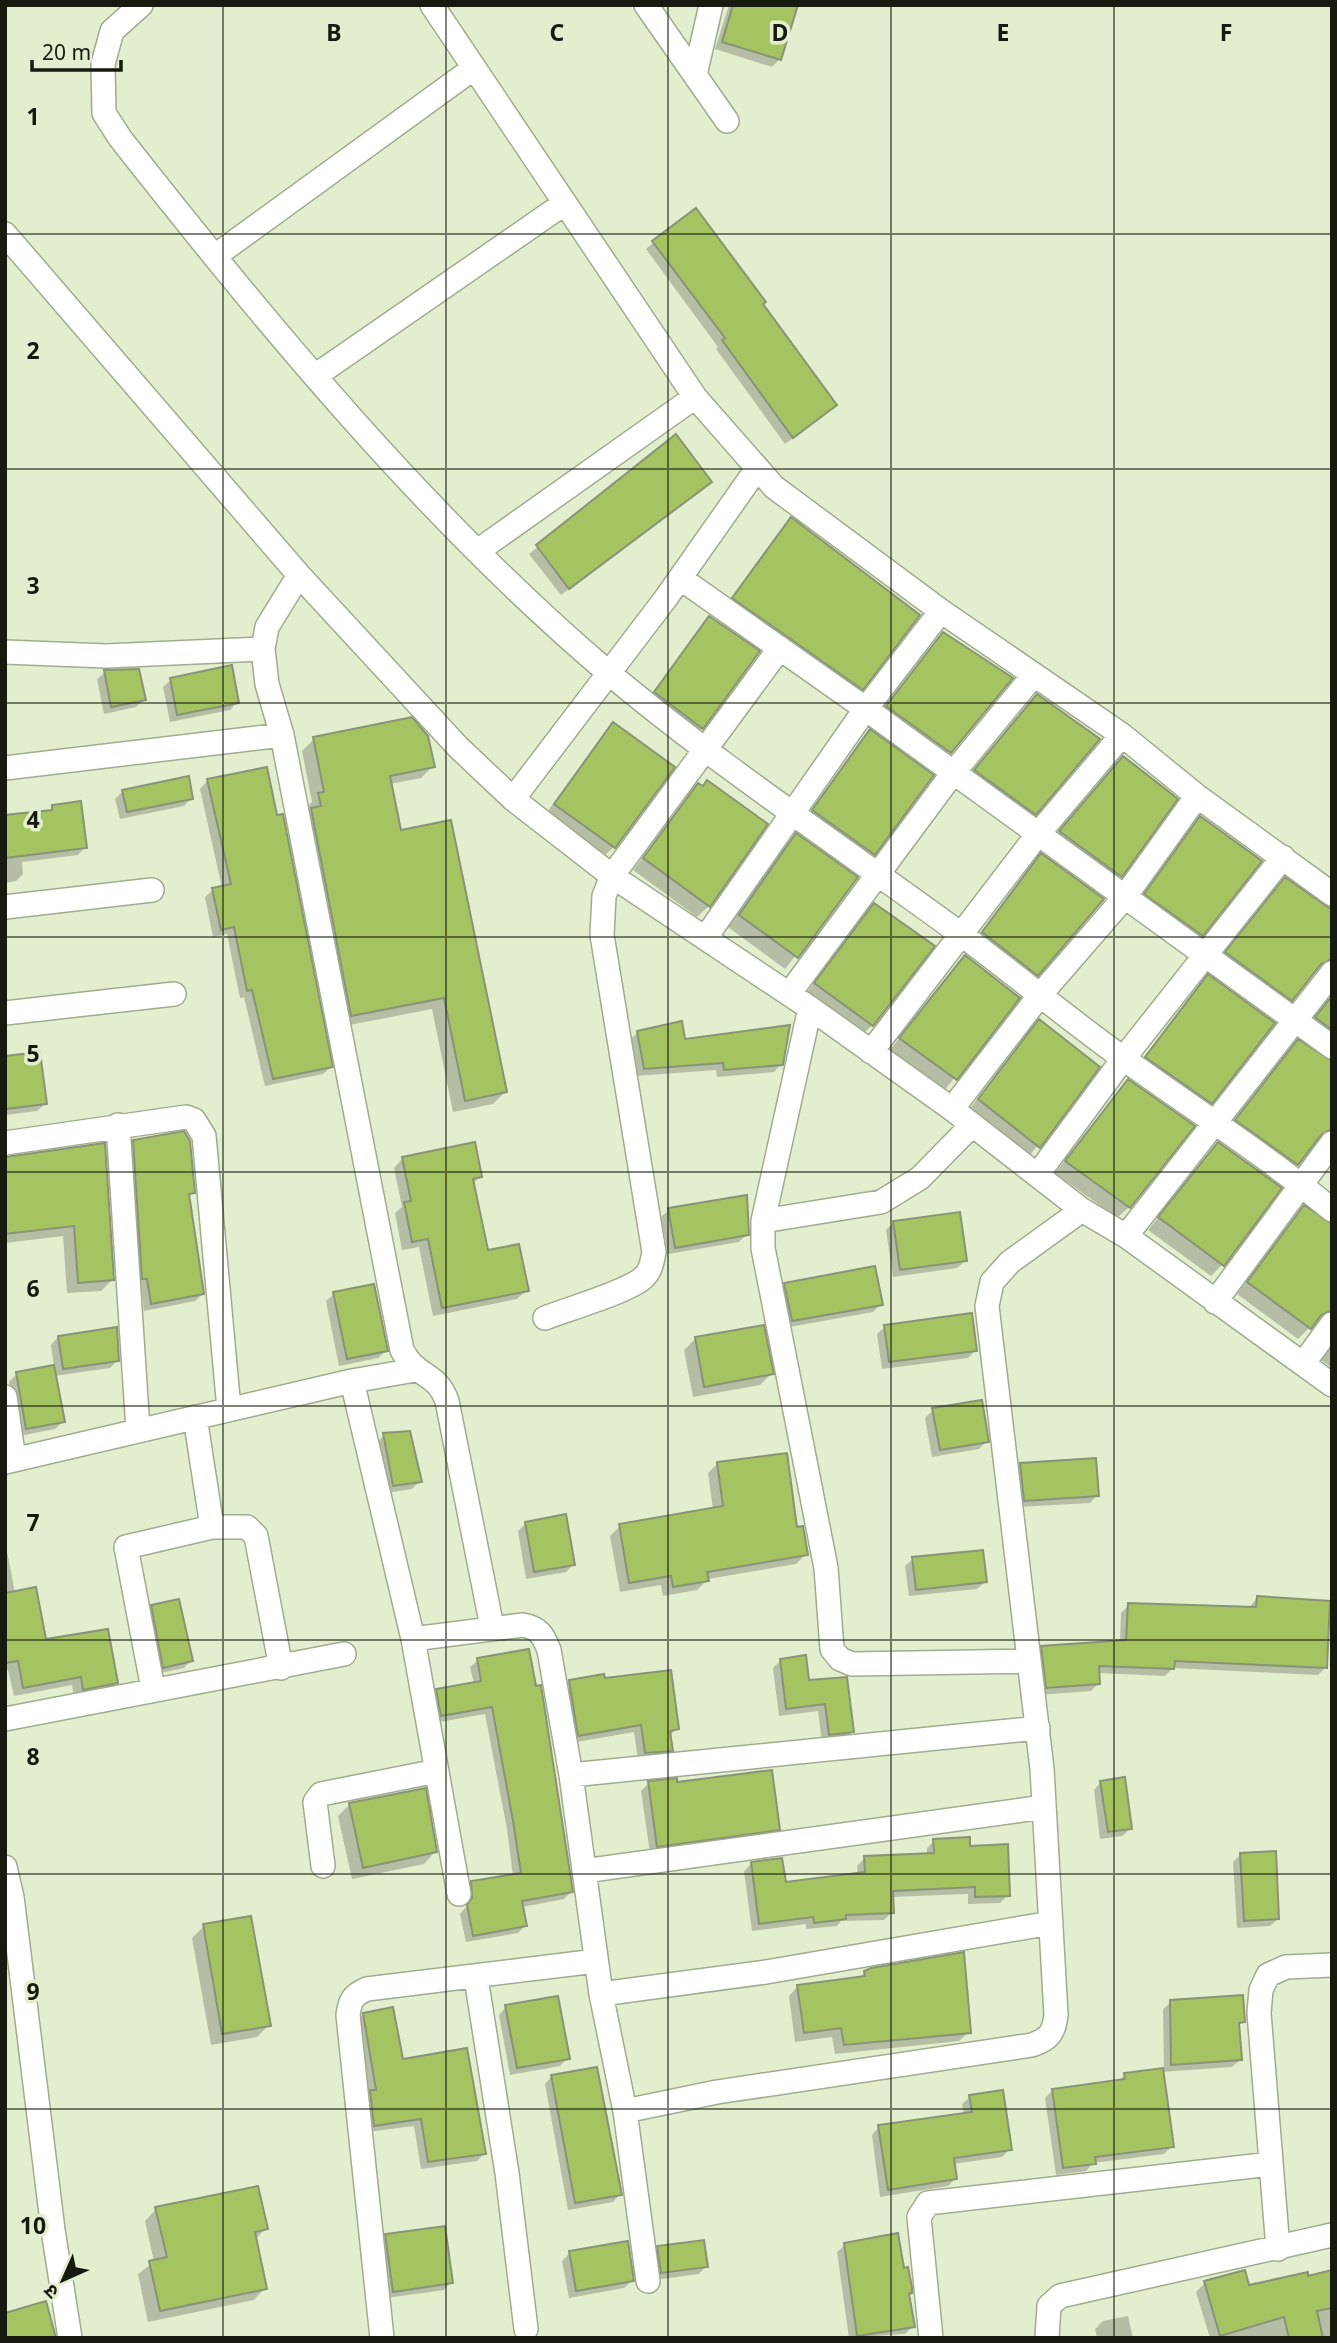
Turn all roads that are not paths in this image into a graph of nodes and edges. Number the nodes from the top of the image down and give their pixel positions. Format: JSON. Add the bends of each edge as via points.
{"nodes":[{"id":1,"x":141,"y":5,"type":"edge"},
{"id":2,"x":432,"y":5,"type":"edge"},
{"id":3,"x":646,"y":5,"type":"edge"},
{"id":4,"x":711,"y":5,"type":"edge"},
{"id":5,"x":474,"y":68,"type":"junction"},
{"id":6,"x":695,"y":75,"type":"junction"},
{"id":7,"x":727,"y":121,"type":"dead end"},
{"id":8,"x":565,"y":202,"type":"junction"},
{"id":9,"x":5,"y":234,"type":"edge"},
{"id":10,"x":215,"y":256,"type":"junction"},
{"id":11,"x":315,"y":376,"type":"junction"},
{"id":12,"x":695,"y":397,"type":"junction"},
{"id":13,"x":756,"y":470,"type":"junction"},
{"id":14,"x":479,"y":551,"type":"junction"},
{"id":15,"x":299,"y":575,"type":"junction"},
{"id":16,"x":680,"y":578,"type":"junction"},
{"id":17,"x":941,"y":611,"type":"junction"},
{"id":18,"x":780,"y":648,"type":"junction"},
{"id":19,"x":263,"y":649,"type":"junction"},
{"id":20,"x":5,"y":652,"type":"edge"},
{"id":21,"x":609,"y":673,"type":"junction"},
{"id":22,"x":1033,"y":676,"type":"junction"},
{"id":23,"x":866,"y":709,"type":"junction"},
{"id":24,"x":282,"y":735,"type":"junction"},
{"id":25,"x":1122,"y":735,"type":"junction"},
{"id":26,"x":706,"y":751,"type":"junction"},
{"id":27,"x":5,"y":768,"type":"edge"},
{"id":28,"x":953,"y":773,"type":"junction"},
{"id":29,"x":1197,"y":796,"type":"junction"},
{"id":30,"x":513,"y":799,"type":"junction"},
{"id":31,"x":795,"y":814,"type":"junction"},
{"id":32,"x":1038,"y":834,"type":"junction"},
{"id":33,"x":1283,"y":857,"type":"junction"},
{"id":34,"x":612,"y":876,"type":"junction"},
{"id":35,"x":880,"y":876,"type":"junction"},
{"id":36,"x":152,"y":890,"type":"dead end"},
{"id":37,"x":1332,"y":894,"type":"edge"},
{"id":38,"x":1124,"y":898,"type":"junction"},
{"id":39,"x":5,"y":907,"type":"edge"},
{"id":40,"x":962,"y":935,"type":"junction"},
{"id":41,"x":706,"y":937,"type":"junction"},
{"id":42,"x":1204,"y":955,"type":"junction"},
{"id":43,"x":1332,"y":973,"type":"edge"},
{"id":44,"x":174,"y":994,"type":"dead end"},
{"id":45,"x":789,"y":994,"type":"junction"},
{"id":46,"x":1040,"y":995,"type":"junction"},
{"id":47,"x":810,"y":1008,"type":"junction"},
{"id":48,"x":5,"y":1013,"type":"edge"},
{"id":49,"x":1295,"y":1021,"type":"junction"},
{"id":50,"x":1332,"y":1047,"type":"edge"},
{"id":51,"x":871,"y":1052,"type":"junction"},
{"id":52,"x":1123,"y":1059,"type":"junction"},
{"id":53,"x":952,"y":1109,"type":"junction"},
{"id":54,"x":1215,"y":1123,"type":"junction"},
{"id":55,"x":118,"y":1125,"type":"junction"},
{"id":56,"x":972,"y":1125,"type":"junction"},
{"id":57,"x":5,"y":1143,"type":"edge"},
{"id":58,"x":1332,"y":1143,"type":"edge"},
{"id":59,"x":1038,"y":1174,"type":"junction"},
{"id":60,"x":1300,"y":1184,"type":"junction"},
{"id":61,"x":1082,"y":1210,"type":"junction"},
{"id":62,"x":1332,"y":1210,"type":"edge"},
{"id":63,"x":763,"y":1221,"type":"junction"},
{"id":64,"x":1126,"y":1236,"type":"junction"},
{"id":65,"x":1215,"y":1302,"type":"junction"},
{"id":66,"x":545,"y":1318,"type":"dead end"},
{"id":67,"x":1332,"y":1324,"type":"edge"},
{"id":68,"x":1303,"y":1364,"type":"junction"},
{"id":69,"x":415,"y":1370,"type":"junction"},
{"id":70,"x":352,"y":1381,"type":"junction"},
{"id":71,"x":1332,"y":1385,"type":"edge"},
{"id":72,"x":5,"y":1397,"type":"edge"},
{"id":73,"x":229,"y":1409,"type":"junction"},
{"id":74,"x":195,"y":1417,"type":"junction"},
{"id":75,"x":138,"y":1430,"type":"junction"},
{"id":76,"x":10,"y":1461,"type":"edge"},
{"id":77,"x":212,"y":1527,"type":"junction"},
{"id":78,"x":492,"y":1627,"type":"junction"},
{"id":79,"x":413,"y":1639,"type":"junction"},
{"id":80,"x":344,"y":1654,"type":"dead end"},
{"id":81,"x":1029,"y":1661,"type":"junction"},
{"id":82,"x":281,"y":1668,"type":"junction"},
{"id":83,"x":153,"y":1689,"type":"junction"},
{"id":84,"x":5,"y":1719,"type":"edge"},
{"id":85,"x":1038,"y":1728,"type":"junction"},
{"id":86,"x":437,"y":1771,"type":"junction"},
{"id":87,"x":571,"y":1774,"type":"junction"},
{"id":88,"x":1044,"y":1807,"type":"junction"},
{"id":89,"x":323,"y":1866,"type":"dead end"},
{"id":90,"x":5,"y":1867,"type":"edge"},
{"id":91,"x":584,"y":1871,"type":"junction"},
{"id":92,"x":459,"y":1894,"type":"dead end"},
{"id":93,"x":1051,"y":1923,"type":"junction"},
{"id":94,"x":596,"y":1961,"type":"junction"},
{"id":95,"x":1332,"y":1965,"type":"edge"},
{"id":96,"x":476,"y":1978,"type":"junction"},
{"id":97,"x":601,"y":1994,"type":"junction"},
{"id":98,"x":625,"y":2111,"type":"junction"},
{"id":99,"x":1271,"y":2164,"type":"junction"},
{"id":100,"x":1332,"y":2235,"type":"edge"},
{"id":101,"x":1278,"y":2249,"type":"junction"},
{"id":102,"x":648,"y":2281,"type":"dead end"},
{"id":103,"x":526,"y":2329,"type":"dead end"},
{"id":104,"x":70,"y":2338,"type":"edge"},
{"id":105,"x":382,"y":2338,"type":"edge"},
{"id":106,"x":932,"y":2338,"type":"edge"},
{"id":107,"x":1047,"y":2338,"type":"edge"}],
"edges":[{"from":1,"to":10,"type":"street","via":[[112,31],[103,64],[104,113]]},
{"from":2,"to":5,"type":"street"},
{"from":3,"to":6,"type":"street"},
{"from":4,"to":6,"type":"street"},
{"from":5,"to":8,"type":"street"},
{"from":5,"to":10,"type":"street"},
{"from":6,"to":7,"type":"street"},
{"from":8,"to":11,"type":"street"},
{"from":8,"to":12,"type":"street"},
{"from":9,"to":15,"type":"street"},
{"from":10,"to":11,"type":"street"},
{"from":11,"to":14,"type":"street"},
{"from":12,"to":13,"type":"street"},
{"from":12,"to":14,"type":"street"},
{"from":13,"to":16,"type":"street"},
{"from":13,"to":17,"type":"street","via":[[797,507]]},
{"from":14,"to":21,"type":"street"},
{"from":15,"to":19,"type":"street","via":[[267,627]]},
{"from":15,"to":30,"type":"street","via":[[449,738]]},
{"from":16,"to":18,"type":"street"},
{"from":16,"to":21,"type":"street"},
{"from":17,"to":22,"type":"street"},
{"from":17,"to":23,"type":"street"},
{"from":18,"to":23,"type":"street"},
{"from":18,"to":26,"type":"street"},
{"from":19,"to":20,"type":"street","via":[[106,656]]},
{"from":19,"to":24,"type":"street","via":[[267,684]]},
{"from":21,"to":26,"type":"street"},
{"from":21,"to":30,"type":"street"},
{"from":22,"to":25,"type":"street"},
{"from":22,"to":28,"type":"street"},
{"from":23,"to":28,"type":"street"},
{"from":23,"to":31,"type":"street"},
{"from":24,"to":27,"type":"street"},
{"from":24,"to":69,"type":"street","via":[[399,1338]]},
{"from":25,"to":29,"type":"street"},
{"from":25,"to":32,"type":"street"},
{"from":26,"to":31,"type":"street"},
{"from":26,"to":34,"type":"street"},
{"from":28,"to":32,"type":"street"},
{"from":28,"to":35,"type":"street"},
{"from":29,"to":33,"type":"street"},
{"from":29,"to":38,"type":"street"},
{"from":30,"to":34,"type":"street"},
{"from":31,"to":35,"type":"street"},
{"from":31,"to":41,"type":"street"},
{"from":32,"to":38,"type":"street"},
{"from":32,"to":40,"type":"street"},
{"from":33,"to":37,"type":"street"},
{"from":33,"to":42,"type":"street"},
{"from":34,"to":41,"type":"street"},
{"from":34,"to":66,"type":"street","via":[[604,896],[602,935],[654,1252],[651,1268],[642,1279]]},
{"from":35,"to":40,"type":"street"},
{"from":35,"to":45,"type":"street"},
{"from":36,"to":39,"type":"street"},
{"from":38,"to":42,"type":"street"},
{"from":38,"to":46,"type":"street"},
{"from":40,"to":46,"type":"street"},
{"from":40,"to":51,"type":"street"},
{"from":41,"to":45,"type":"street"},
{"from":42,"to":49,"type":"street"},
{"from":42,"to":52,"type":"street"},
{"from":43,"to":49,"type":"street"},
{"from":44,"to":48,"type":"street"},
{"from":45,"to":47,"type":"street"},
{"from":46,"to":52,"type":"street"},
{"from":46,"to":53,"type":"street"},
{"from":47,"to":51,"type":"street"},
{"from":47,"to":63,"type":"street"},
{"from":49,"to":50,"type":"street"},
{"from":49,"to":54,"type":"street"},
{"from":51,"to":53,"type":"street"},
{"from":52,"to":54,"type":"street"},
{"from":52,"to":59,"type":"street"},
{"from":53,"to":56,"type":"street"},
{"from":54,"to":60,"type":"street"},
{"from":54,"to":64,"type":"street"},
{"from":55,"to":57,"type":"street"},
{"from":55,"to":73,"type":"street","via":[[186,1117],[200,1126],[204,1136]]},
{"from":55,"to":75,"type":"street"},
{"from":56,"to":59,"type":"street"},
{"from":56,"to":63,"type":"street","via":[[919,1178],[881,1202]]},
{"from":58,"to":60,"type":"street"},
{"from":59,"to":61,"type":"street"},
{"from":60,"to":62,"type":"street"},
{"from":60,"to":65,"type":"street"},
{"from":61,"to":64,"type":"street"},
{"from":61,"to":81,"type":"street","via":[[1010,1262],[992,1282],[987,1306]]},
{"from":63,"to":81,"type":"street","via":[[762,1248],[826,1568],[832,1649],[852,1664]]},
{"from":64,"to":65,"type":"street"},
{"from":65,"to":68,"type":"street"},
{"from":67,"to":68,"type":"street"},
{"from":68,"to":71,"type":"street"},
{"from":69,"to":70,"type":"street"},
{"from":69,"to":78,"type":"street","via":[[438,1381],[447,1401]]},
{"from":70,"to":73,"type":"street"},
{"from":70,"to":79,"type":"street"},
{"from":72,"to":76,"type":"street"},
{"from":73,"to":74,"type":"street"},
{"from":74,"to":75,"type":"street"},
{"from":74,"to":77,"type":"street"},
{"from":75,"to":76,"type":"street"},
{"from":77,"to":82,"type":"street","via":[[247,1527],[256,1536]]},
{"from":77,"to":83,"type":"street","via":[[125,1547]]},
{"from":78,"to":79,"type":"street"},
{"from":78,"to":87,"type":"street","via":[[523,1625],[543,1634]]},
{"from":79,"to":86,"type":"street"},
{"from":80,"to":82,"type":"street"},
{"from":81,"to":85,"type":"street"},
{"from":82,"to":83,"type":"street"},
{"from":83,"to":84,"type":"street"},
{"from":85,"to":87,"type":"street"},
{"from":85,"to":88,"type":"street"},
{"from":86,"to":89,"type":"street","via":[[321,1794],[315,1802]]},
{"from":86,"to":92,"type":"street"},
{"from":87,"to":91,"type":"street"},
{"from":88,"to":91,"type":"street"},
{"from":88,"to":93,"type":"street"},
{"from":90,"to":104,"type":"street"},
{"from":91,"to":94,"type":"street"},
{"from":93,"to":97,"type":"street","via":[[766,1972]]},
{"from":93,"to":98,"type":"street","via":[[1056,2015],[1048,2039]]},
{"from":94,"to":96,"type":"street"},
{"from":94,"to":97,"type":"street"},
{"from":95,"to":99,"type":"street","via":[[1286,1967],[1268,1975],[1261,1990]]},
{"from":96,"to":103,"type":"street"},
{"from":96,"to":105,"type":"street","via":[[367,1989],[350,2002]]},
{"from":97,"to":98,"type":"street"},
{"from":98,"to":102,"type":"street"},
{"from":99,"to":101,"type":"street"},
{"from":99,"to":106,"type":"street","via":[[928,2203],[919,2217]]},
{"from":100,"to":101,"type":"street"},
{"from":101,"to":107,"type":"street","via":[[1060,2296],[1049,2306]]}]}
